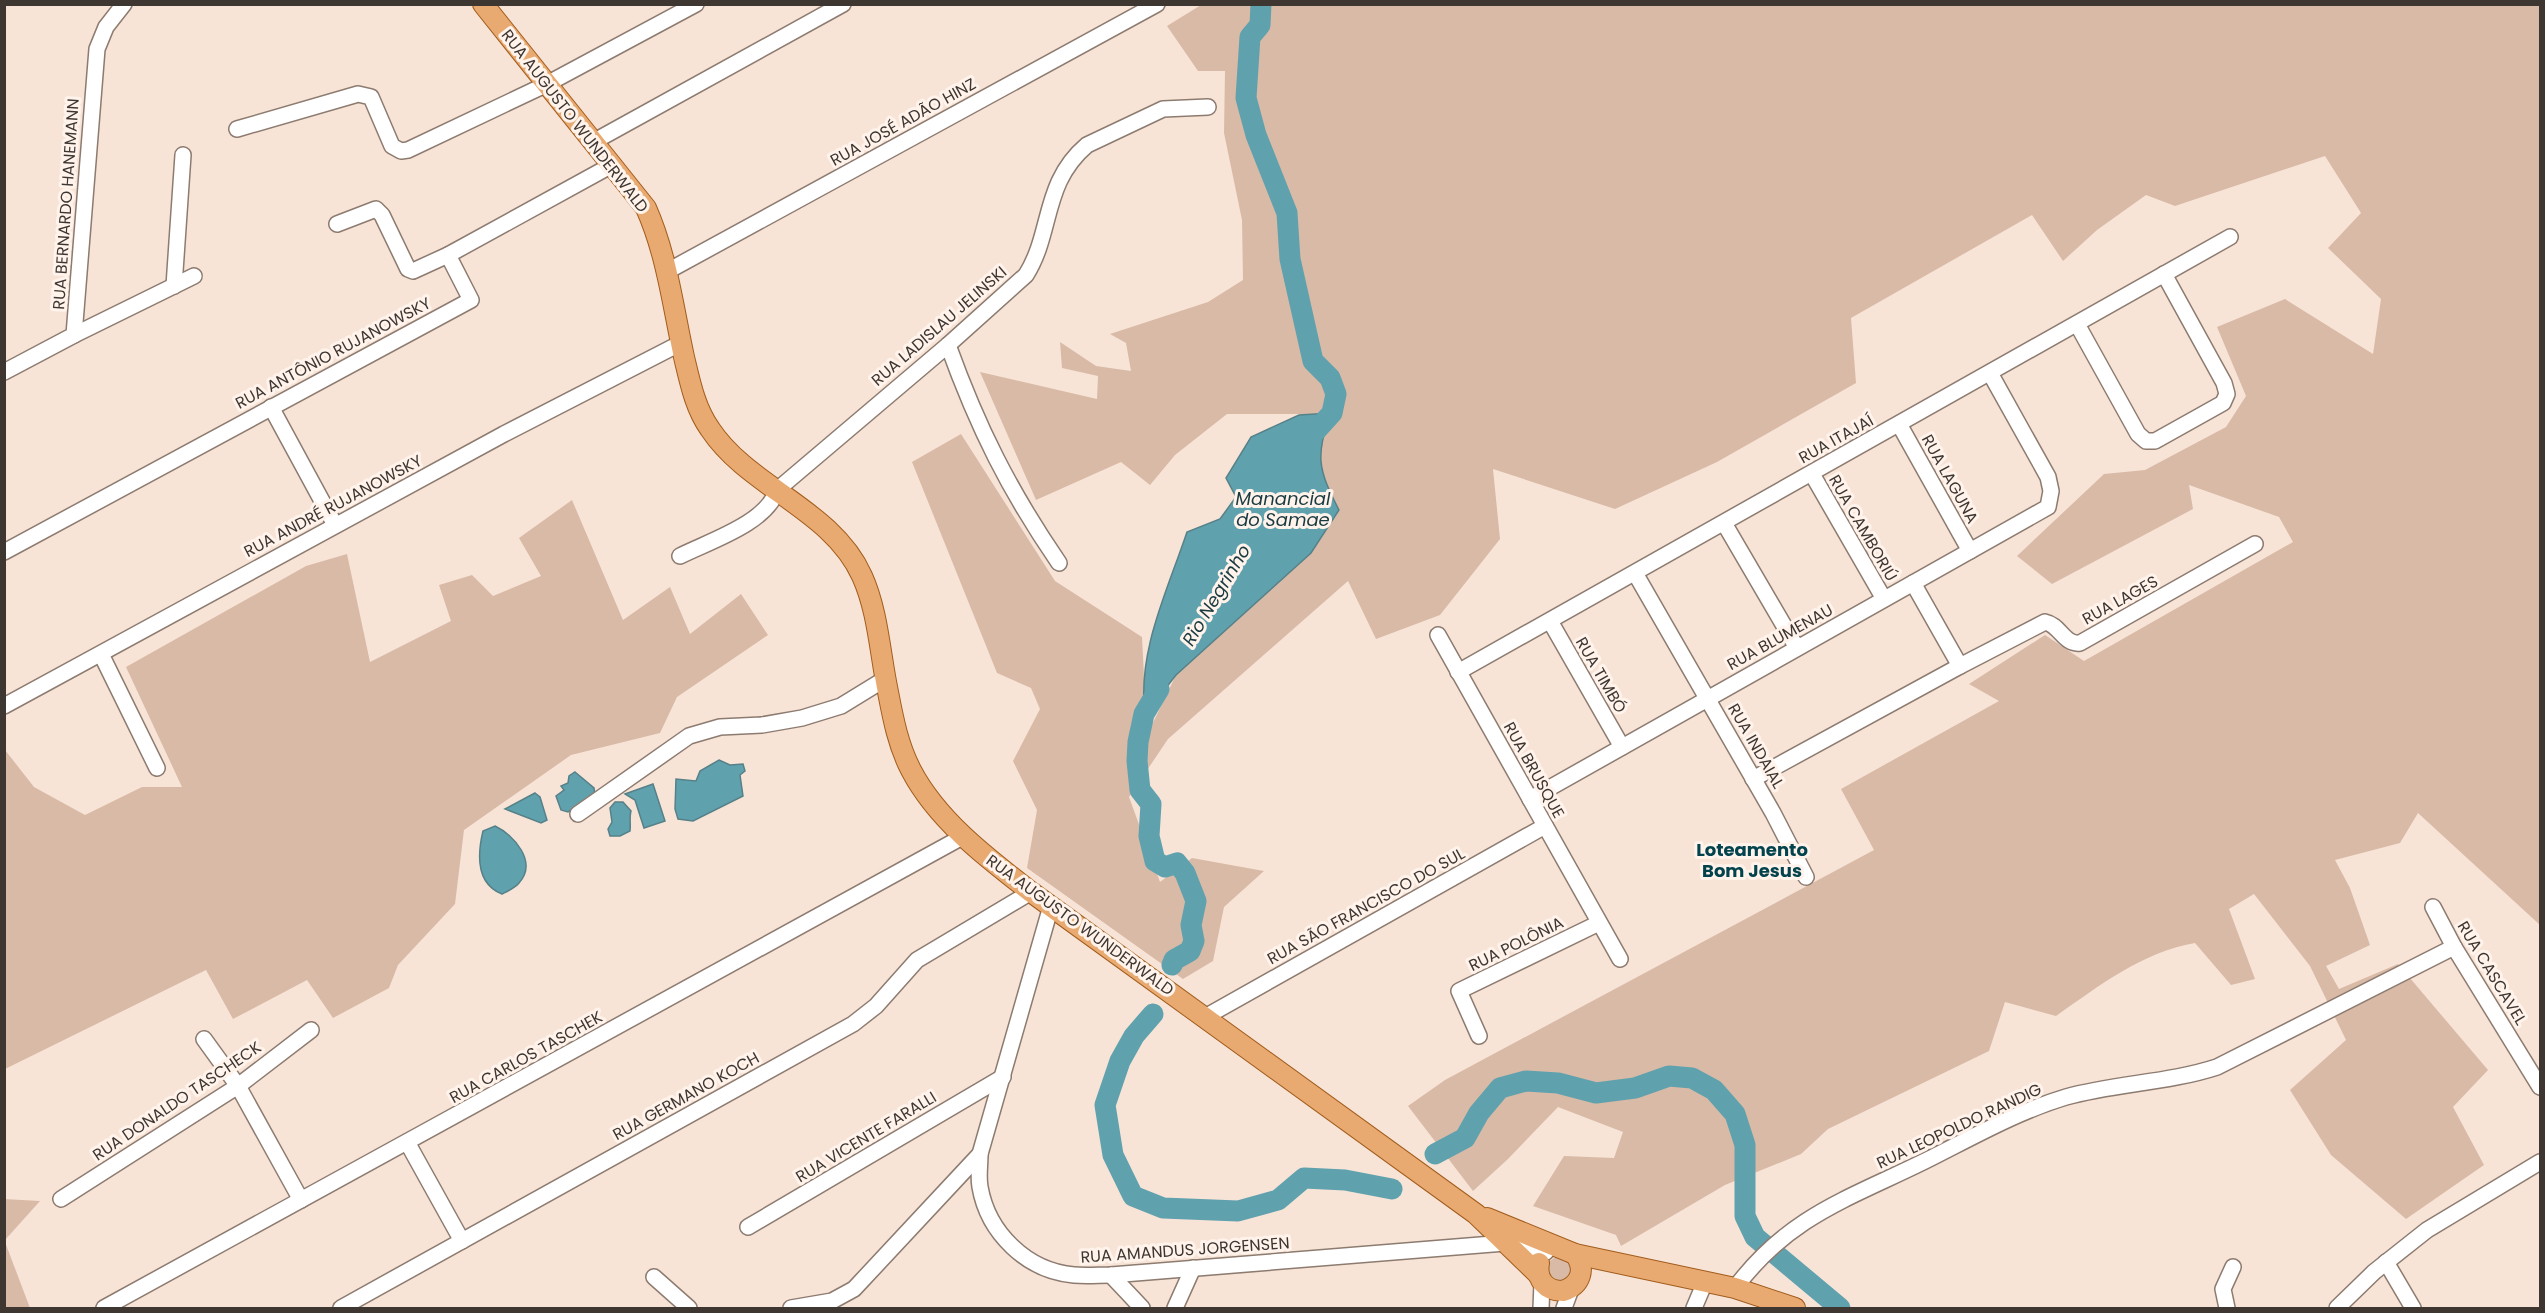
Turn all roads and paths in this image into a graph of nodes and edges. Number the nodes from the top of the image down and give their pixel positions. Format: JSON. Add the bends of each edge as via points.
{"nodes":[{"id":1,"x":124,"y":4,"type":"edge"},
{"id":2,"x":483,"y":4,"type":"edge"},
{"id":3,"x":696,"y":4,"type":"edge"},
{"id":4,"x":843,"y":4,"type":"edge"},
{"id":5,"x":1157,"y":4,"type":"edge"},
{"id":6,"x":545,"y":85,"type":"junction"},
{"id":7,"x":1208,"y":107,"type":"dead end"},
{"id":8,"x":237,"y":129,"type":"dead end"},
{"id":9,"x":593,"y":142,"type":"junction"},
{"id":10,"x":183,"y":155,"type":"dead end"},
{"id":11,"x":612,"y":165,"type":"junction"},
{"id":12,"x":338,"y":224,"type":"dead end"},
{"id":13,"x":2230,"y":237,"type":"dead end"},
{"id":14,"x":448,"y":255,"type":"junction"},
{"id":15,"x":666,"y":273,"type":"junction"},
{"id":16,"x":2164,"y":274,"type":"junction"},
{"id":17,"x":194,"y":276,"type":"dead end"},
{"id":18,"x":174,"y":286,"type":"junction"},
{"id":19,"x":2078,"y":324,"type":"junction"},
{"id":20,"x":74,"y":335,"type":"junction"},
{"id":21,"x":681,"y":343,"type":"junction"},
{"id":22,"x":948,"y":345,"type":"junction"},
{"id":23,"x":4,"y":372,"type":"edge"},
{"id":24,"x":1990,"y":373,"type":"junction"},
{"id":25,"x":271,"y":407,"type":"junction"},
{"id":26,"x":1899,"y":424,"type":"junction"},
{"id":27,"x":1812,"y":474,"type":"junction"},
{"id":28,"x":777,"y":490,"type":"junction"},
{"id":29,"x":1724,"y":523,"type":"junction"},
{"id":30,"x":335,"y":525,"type":"junction"},
{"id":31,"x":2255,"y":544,"type":"dead end"},
{"id":32,"x":1970,"y":551,"type":"junction"},
{"id":33,"x":4,"y":552,"type":"edge"},
{"id":34,"x":680,"y":556,"type":"dead end"},
{"id":35,"x":1059,"y":564,"type":"dead end"},
{"id":36,"x":1635,"y":573,"type":"junction"},
{"id":37,"x":1913,"y":583,"type":"junction"},
{"id":38,"x":1884,"y":599,"type":"junction"},
{"id":39,"x":1550,"y":621,"type":"junction"},
{"id":40,"x":1438,"y":636,"type":"dead end"},
{"id":41,"x":1797,"y":648,"type":"junction"},
{"id":42,"x":100,"y":654,"type":"junction"},
{"id":43,"x":1960,"y":666,"type":"junction"},
{"id":44,"x":1458,"y":672,"type":"junction"},
{"id":45,"x":885,"y":680,"type":"junction"},
{"id":46,"x":1708,"y":699,"type":"junction"},
{"id":47,"x":4,"y":706,"type":"edge"},
{"id":48,"x":1622,"y":747,"type":"junction"},
{"id":49,"x":157,"y":768,"type":"dead end"},
{"id":50,"x":1753,"y":779,"type":"junction"},
{"id":51,"x":1530,"y":799,"type":"junction"},
{"id":52,"x":578,"y":814,"type":"dead end"},
{"id":53,"x":1545,"y":826,"type":"junction"},
{"id":54,"x":964,"y":836,"type":"junction"},
{"id":55,"x":1806,"y":877,"type":"dead end"},
{"id":56,"x":1031,"y":892,"type":"junction"},
{"id":57,"x":1051,"y":906,"type":"junction"},
{"id":58,"x":2433,"y":907,"type":"dead end"},
{"id":59,"x":1599,"y":922,"type":"junction"},
{"id":60,"x":2454,"y":947,"type":"junction"},
{"id":61,"x":1620,"y":959,"type":"dead end"},
{"id":62,"x":1205,"y":1017,"type":"junction"},
{"id":63,"x":311,"y":1030,"type":"dead end"},
{"id":64,"x":1479,"y":1036,"type":"dead end"},
{"id":65,"x":204,"y":1039,"type":"dead end"},
{"id":66,"x":1003,"y":1077,"type":"junction"},
{"id":67,"x":238,"y":1086,"type":"junction"},
{"id":68,"x":2541,"y":1087,"type":"edge"},
{"id":69,"x":407,"y":1142,"type":"junction"},
{"id":70,"x":980,"y":1154,"type":"junction"},
{"id":71,"x":2541,"y":1162,"type":"edge"},
{"id":72,"x":61,"y":1199,"type":"dead end"},
{"id":73,"x":301,"y":1200,"type":"junction"},
{"id":74,"x":1476,"y":1214,"type":"junction"},
{"id":75,"x":748,"y":1227,"type":"dead end"},
{"id":76,"x":462,"y":1241,"type":"junction"},
{"id":77,"x":1505,"y":1243,"type":"junction"},
{"id":78,"x":1560,"y":1251,"type":"junction"},
{"id":79,"x":2386,"y":1262,"type":"junction"},
{"id":80,"x":1619,"y":1263,"type":"junction"},
{"id":81,"x":2233,"y":1267,"type":"dead end"},
{"id":82,"x":1193,"y":1268,"type":"junction"},
{"id":83,"x":1111,"y":1275,"type":"junction"},
{"id":84,"x":654,"y":1277,"type":"dead end"},
{"id":85,"x":1540,"y":1278,"type":"junction"},
{"id":86,"x":1705,"y":1282,"type":"junction"},
{"id":87,"x":1574,"y":1286,"type":"junction"},
{"id":88,"x":1735,"y":1288,"type":"junction"},
{"id":89,"x":105,"y":1308,"type":"edge"},
{"id":90,"x":341,"y":1308,"type":"edge"},
{"id":91,"x":689,"y":1308,"type":"edge"},
{"id":92,"x":791,"y":1308,"type":"edge"},
{"id":93,"x":1142,"y":1308,"type":"edge"},
{"id":94,"x":1175,"y":1308,"type":"edge"},
{"id":95,"x":1541,"y":1308,"type":"edge"},
{"id":96,"x":1564,"y":1308,"type":"edge"},
{"id":97,"x":1694,"y":1308,"type":"edge"},
{"id":98,"x":1796,"y":1308,"type":"edge"},
{"id":99,"x":2227,"y":1308,"type":"edge"},
{"id":100,"x":2337,"y":1308,"type":"edge"},
{"id":101,"x":2413,"y":1308,"type":"edge"}],
"edges":[{"from":1,"to":20,"type":"street","name":"RUA BERNARDO HANEMANN","via":[[106,27],[97,49]]},
{"from":2,"to":6,"type":"main road","name":"RUA AUGUSTO WUNDERWALD"},
{"from":3,"to":6,"type":"street"},
{"from":4,"to":9,"type":"street"},
{"from":5,"to":15,"type":"street","name":"RUA JOSÉ ADÃO HINZ"},
{"from":6,"to":8,"type":"street","via":[[400,152],[393,146],[371,97],[366,94]]},
{"from":6,"to":9,"type":"main road","name":"RUA AUGUSTO WUNDERWALD"},
{"from":7,"to":22,"type":"street","name":"RUA LADISLAU JELINSKI","via":[[1163,109],[1087,145],[1077,154],[1067,165],[1050,201],[1026,275]]},
{"from":9,"to":11,"type":"main road","name":"RUA AUGUSTO WUNDERWALD"},
{"from":10,"to":18,"type":"street"},
{"from":11,"to":14,"type":"street"},
{"from":11,"to":15,"type":"main road","name":"RUA AUGUSTO WUNDERWALD","via":[[646,208]]},
{"from":12,"to":14,"type":"street","via":[[376,209],[408,269],[413,271]]},
{"from":13,"to":16,"type":"street","name":"RUA ITAJAÍ"},
{"from":14,"to":25,"type":"street","name":"RUA ANTÔNIO RUJANOWSKY","via":[[471,300]]},
{"from":15,"to":21,"type":"main road","name":"RUA AUGUSTO WUNDERWALD"},
{"from":16,"to":19,"type":"street","name":"RUA ITAJAÍ"},
{"from":16,"to":19,"type":"street","via":[[2224,383],[2227,394],[2223,403],[2155,441],[2146,441],[2138,434]]},
{"from":17,"to":18,"type":"street"},
{"from":18,"to":20,"type":"street"},
{"from":19,"to":24,"type":"street","name":"RUA ITAJAÍ"},
{"from":20,"to":23,"type":"street"},
{"from":21,"to":28,"type":"main road","name":"RUA AUGUSTO WUNDERWALD","via":[[695,398],[708,427],[733,454]]},
{"from":21,"to":30,"type":"street","name":"RUA ANDRÉ RUJANOWSKY"},
{"from":22,"to":28,"type":"street","name":"RUA LADISLAU JELINSKI"},
{"from":22,"to":35,"type":"street","via":[[994,457],[1024,513]]},
{"from":24,"to":26,"type":"street","name":"RUA ITAJAÍ"},
{"from":24,"to":32,"type":"street","name":"RUA BLUMENAU","via":[[2048,477],[2051,491],[2048,507]]},
{"from":25,"to":30,"type":"street"},
{"from":25,"to":33,"type":"street","name":"RUA ANTÔNIO RUJANOWSKY"},
{"from":26,"to":27,"type":"street","name":"RUA ITAJAÍ"},
{"from":26,"to":32,"type":"street","name":"RUA LAGUNA"},
{"from":27,"to":29,"type":"street","name":"RUA ITAJAÍ"},
{"from":27,"to":38,"type":"street","name":"RUA CAMBORIÚ"},
{"from":28,"to":34,"type":"street","name":"RUA LADISLAU JELINSKI","via":[[774,501],[758,517]]},
{"from":28,"to":45,"type":"main road","name":"RUA AUGUSTO WUNDERWALD","via":[[827,530],[853,560],[870,597]]},
{"from":29,"to":36,"type":"street","name":"RUA ITAJAÍ"},
{"from":29,"to":41,"type":"street"},
{"from":30,"to":42,"type":"street","name":"RUA ANDRÉ RUJANOWSKY"},
{"from":31,"to":43,"type":"street","name":"RUA LAGES","via":[[2080,643],[2068,640],[2045,622]]},
{"from":32,"to":37,"type":"street","name":"RUA BLUMENAU"},
{"from":36,"to":39,"type":"street","name":"RUA ITAJAÍ"},
{"from":36,"to":46,"type":"street","name":"RUA INDAIAL"},
{"from":37,"to":38,"type":"street","name":"RUA BLUMENAU"},
{"from":37,"to":43,"type":"street"},
{"from":38,"to":41,"type":"street","name":"RUA BLUMENAU"},
{"from":39,"to":44,"type":"street","name":"RUA ITAJAÍ"},
{"from":39,"to":48,"type":"street","name":"RUA TIMBÓ"},
{"from":40,"to":44,"type":"street","name":"RUA BRUSQUE"},
{"from":41,"to":46,"type":"street","name":"RUA BLUMENAU"},
{"from":42,"to":47,"type":"street","name":"RUA ANDRÉ RUJANOWSKY"},
{"from":42,"to":49,"type":"street"},
{"from":43,"to":50,"type":"street"},
{"from":44,"to":51,"type":"street","name":"RUA BRUSQUE"},
{"from":45,"to":52,"type":"street","via":[[856,699],[802,718],[720,727],[689,736]]},
{"from":45,"to":54,"type":"main road","name":"RUA AUGUSTO WUNDERWALD","via":[[910,768]]},
{"from":46,"to":48,"type":"street","name":"RUA BLUMENAU"},
{"from":46,"to":50,"type":"street","name":"RUA INDAIAL"},
{"from":48,"to":51,"type":"street","name":"RUA BLUMENAU"},
{"from":50,"to":55,"type":"street","name":"RUA INDAIAL"},
{"from":51,"to":53,"type":"street","name":"RUA BRUSQUE"},
{"from":53,"to":59,"type":"street","name":"RUA BRUSQUE"},
{"from":53,"to":62,"type":"street","name":"RUA SÃO FRANCISCO DO SUL"},
{"from":54,"to":56,"type":"main road","name":"RUA AUGUSTO WUNDERWALD"},
{"from":54,"to":69,"type":"street","name":"RUA CARLOS TASCHEK"},
{"from":56,"to":57,"type":"main road","name":"RUA AUGUSTO WUNDERWALD"},
{"from":56,"to":76,"type":"street","name":"RUA GERMANO KOCH","via":[[917,960],[876,1006],[853,1024]]},
{"from":57,"to":62,"type":"main road","name":"RUA AUGUSTO WUNDERWALD"},
{"from":57,"to":66,"type":"street","name":"RUA AMANDUS JORGENSEN"},
{"from":58,"to":60,"type":"street","name":"RUA CASCAVEL"},
{"from":59,"to":61,"type":"street","name":"RUA BRUSQUE"},
{"from":59,"to":64,"type":"street","name":"RUA POLÔNIA","via":[[1459,991]]},
{"from":60,"to":68,"type":"street","name":"RUA CASCAVEL"},
{"from":60,"to":88,"type":"street","name":"RUA LEOPOLDO RANDIG","via":[[2217,1067],[2098,1089],[2013,1117],[1801,1222]]},
{"from":62,"to":74,"type":"main road","name":"RUA AUGUSTO WUNDERWALD"},
{"from":63,"to":67,"type":"street","name":"RUA DONALDO TASCHECK"},
{"from":65,"to":67,"type":"street"},
{"from":66,"to":70,"type":"street","name":"RUA AMANDUS JORGENSEN"},
{"from":66,"to":75,"type":"street","name":"RUA VICENTE FARALLI"},
{"from":67,"to":72,"type":"street","name":"RUA DONALDO TASCHECK"},
{"from":67,"to":73,"type":"street"},
{"from":69,"to":73,"type":"street","name":"RUA CARLOS TASCHEK"},
{"from":69,"to":76,"type":"street"},
{"from":70,"to":83,"type":"street","name":"RUA AMANDUS JORGENSEN","via":[[979,1186],[986,1208],[1011,1247],[1048,1269],[1073,1275]]},
{"from":70,"to":92,"type":"street","via":[[854,1289],[832,1301]]},
{"from":71,"to":79,"type":"street","via":[[2427,1230]]},
{"from":73,"to":89,"type":"street","name":"RUA CARLOS TASCHEK"},
{"from":74,"to":77,"type":"main road","name":"RUA AUGUSTO WUNDERWALD"},
{"from":74,"to":78,"type":"main road","name":"RUA AUGUSTO WUNDERWALD"},
{"from":76,"to":90,"type":"street","name":"RUA GERMANO KOCH"},
{"from":77,"to":78,"type":"street","name":"RUA AMANDUS JORGENSEN"},
{"from":77,"to":82,"type":"street","name":"RUA AMANDUS JORGENSEN"},
{"from":77,"to":85,"type":"main road","name":"RUA AUGUSTO WUNDERWALD"},
{"from":78,"to":80,"type":"main road","name":"RUA AUGUSTO WUNDERWALD"},
{"from":78,"to":85,"type":"main road","via":[[1538,1266]]},
{"from":78,"to":87,"type":"main road","via":[[1581,1268]]},
{"from":79,"to":100,"type":"street"},
{"from":79,"to":101,"type":"street"},
{"from":80,"to":86,"type":"main road","name":"RUA AUGUSTO WUNDERWALD"},
{"from":80,"to":87,"type":"main road","via":[[1603,1267]]},
{"from":81,"to":99,"type":"street","via":[[2223,1289]]},
{"from":82,"to":83,"type":"street","name":"RUA AMANDUS JORGENSEN"},
{"from":82,"to":94,"type":"street"},
{"from":83,"to":93,"type":"street"},
{"from":84,"to":91,"type":"street"},
{"from":85,"to":87,"type":"main road","via":[[1555,1291]]},
{"from":85,"to":95,"type":"street"},
{"from":86,"to":88,"type":"main road","name":"RUA AUGUSTO WUNDERWALD"},
{"from":86,"to":97,"type":"street"},
{"from":87,"to":96,"type":"street"},
{"from":88,"to":98,"type":"main road","name":"RUA AUGUSTO WUNDERWALD"}]}
